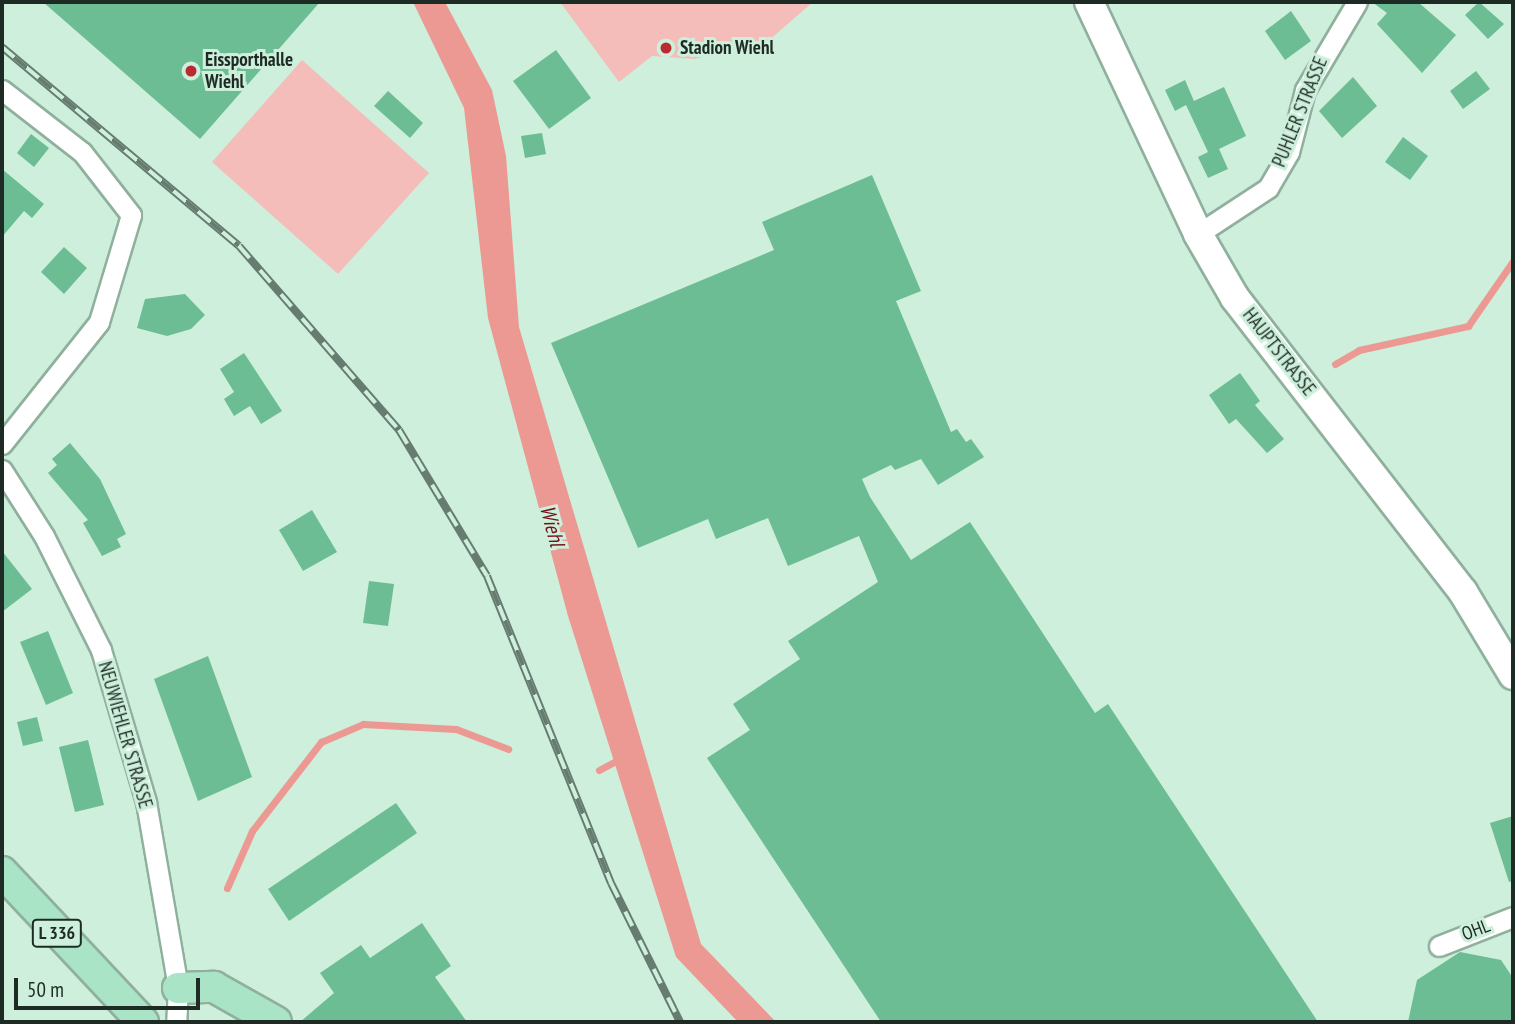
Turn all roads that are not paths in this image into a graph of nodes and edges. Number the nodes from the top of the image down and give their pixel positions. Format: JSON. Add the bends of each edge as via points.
{"nodes":[{"id":1,"x":1089,"y":2,"type":"edge"},
{"id":2,"x":1357,"y":2,"type":"edge"},
{"id":3,"x":2,"y":90,"type":"edge"},
{"id":4,"x":1198,"y":234,"type":"junction"},
{"id":5,"x":2,"y":444,"type":"edge"},
{"id":6,"x":2,"y":470,"type":"edge"},
{"id":7,"x":1513,"y":675,"type":"edge"},
{"id":8,"x":2,"y":872,"type":"edge"},
{"id":9,"x":1513,"y":917,"type":"edge"},
{"id":10,"x":1439,"y":946,"type":"dead end"},
{"id":11,"x":178,"y":988,"type":"junction"},
{"id":12,"x":143,"y":1022,"type":"edge"},
{"id":13,"x":176,"y":1022,"type":"edge"},
{"id":14,"x":276,"y":1022,"type":"edge"}],
"edges":[{"from":1,"to":4,"type":"street","name":"HAUPTSTRASSE"},
{"from":2,"to":4,"type":"street","name":"PUHLER STRASSE","via":[[1305,90],[1289,152],[1268,188]]},
{"from":3,"to":5,"type":"street","via":[[82,152],[131,215],[99,322]]},
{"from":4,"to":7,"type":"street","name":"HAUPTSTRASSE","via":[[1235,298],[1463,592]]},
{"from":6,"to":11,"type":"street","name":"NEUWIEHLER STRASSE","via":[[44,536],[101,650],[146,802]]},
{"from":8,"to":12,"type":"main road","number":"L 336"},
{"from":9,"to":10,"type":"street","name":"OHL","via":[[1468,930]]},
{"from":11,"to":13,"type":"street","name":"NEUWIEHLER STRASSE"},
{"from":11,"to":14,"type":"main road","via":[[214,987]]}]}
